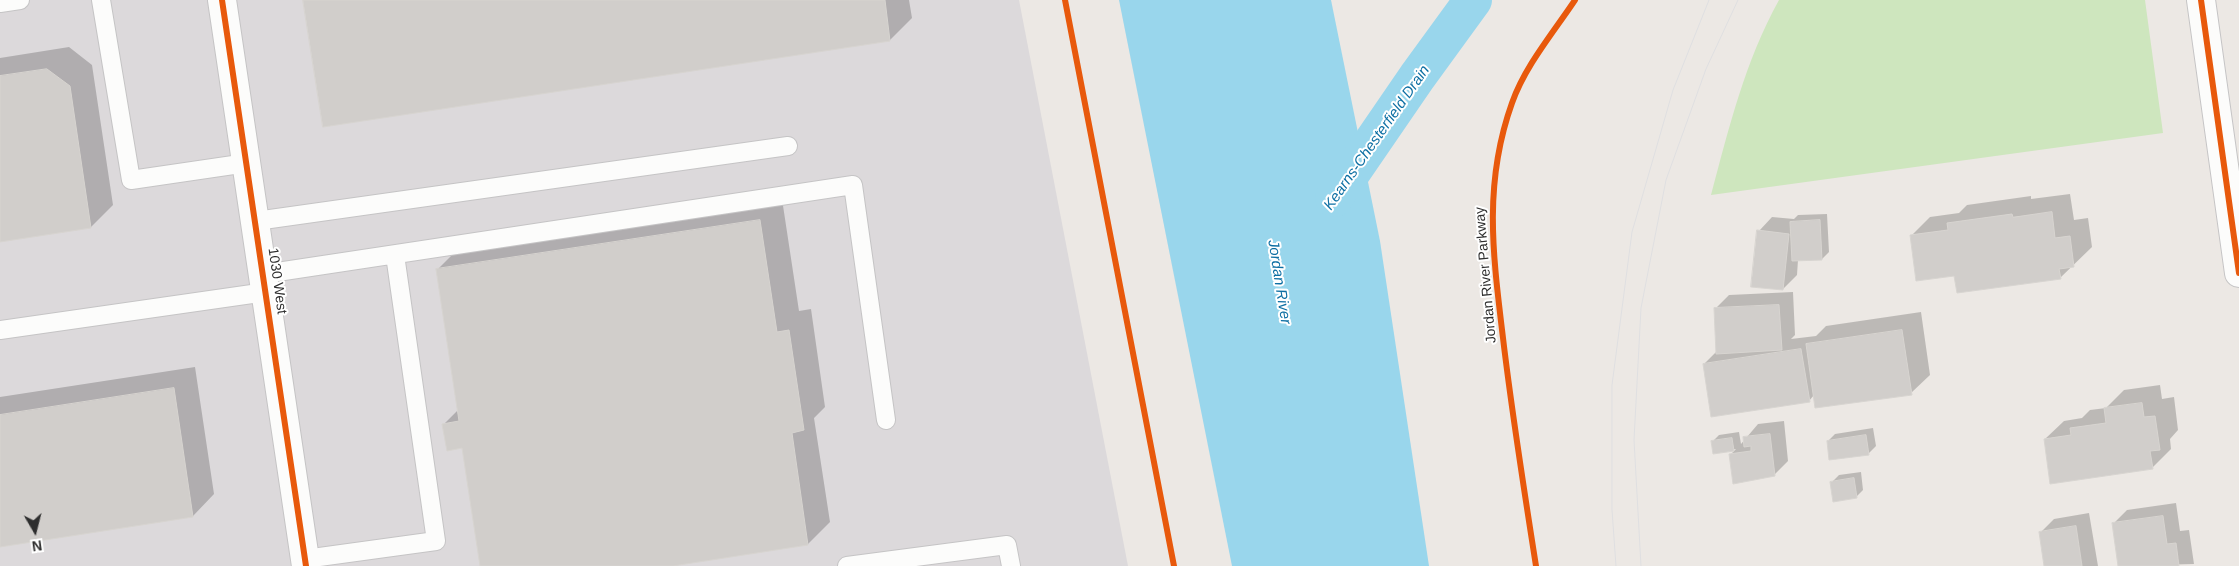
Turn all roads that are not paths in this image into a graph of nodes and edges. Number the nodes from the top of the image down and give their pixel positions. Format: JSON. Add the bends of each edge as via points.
{"nodes":[{"id":1,"x":20,"y":0,"type":"edge"},
{"id":2,"x":101,"y":0,"type":"edge"},
{"id":3,"x":222,"y":0,"type":"edge"},
{"id":4,"x":2201,"y":0,"type":"edge"},
{"id":5,"x":0,"y":3,"type":"edge"},
{"id":6,"x":788,"y":146,"type":"dead end"},
{"id":7,"x":246,"y":163,"type":"junction"},
{"id":8,"x":256,"y":221,"type":"junction"},
{"id":9,"x":396,"y":255,"type":"junction"},
{"id":10,"x":2239,"y":273,"type":"edge"},
{"id":11,"x":265,"y":283,"type":"junction"},
{"id":12,"x":0,"y":330,"type":"edge"},
{"id":13,"x":886,"y":420,"type":"dead end"},
{"id":14,"x":305,"y":562,"type":"edge"},
{"id":15,"x":847,"y":566,"type":"edge"},
{"id":16,"x":1011,"y":566,"type":"edge"}],
"edges":[{"from":1,"to":5,"type":"lane"},
{"from":2,"to":7,"type":"lane","via":[[131,180]]},
{"from":3,"to":7,"type":"street","name":"1030 West"},
{"from":4,"to":10,"type":"street"},
{"from":6,"to":8,"type":"lane"},
{"from":7,"to":8,"type":"street","name":"1030 West"},
{"from":8,"to":11,"type":"street","name":"1030 West"},
{"from":9,"to":11,"type":"lane"},
{"from":9,"to":13,"type":"lane","via":[[853,185]]},
{"from":9,"to":14,"type":"lane","via":[[436,542]]},
{"from":11,"to":12,"type":"lane"},
{"from":11,"to":14,"type":"street","name":"1030 West"},
{"from":15,"to":16,"type":"lane","via":[[1007,545]]}]}
